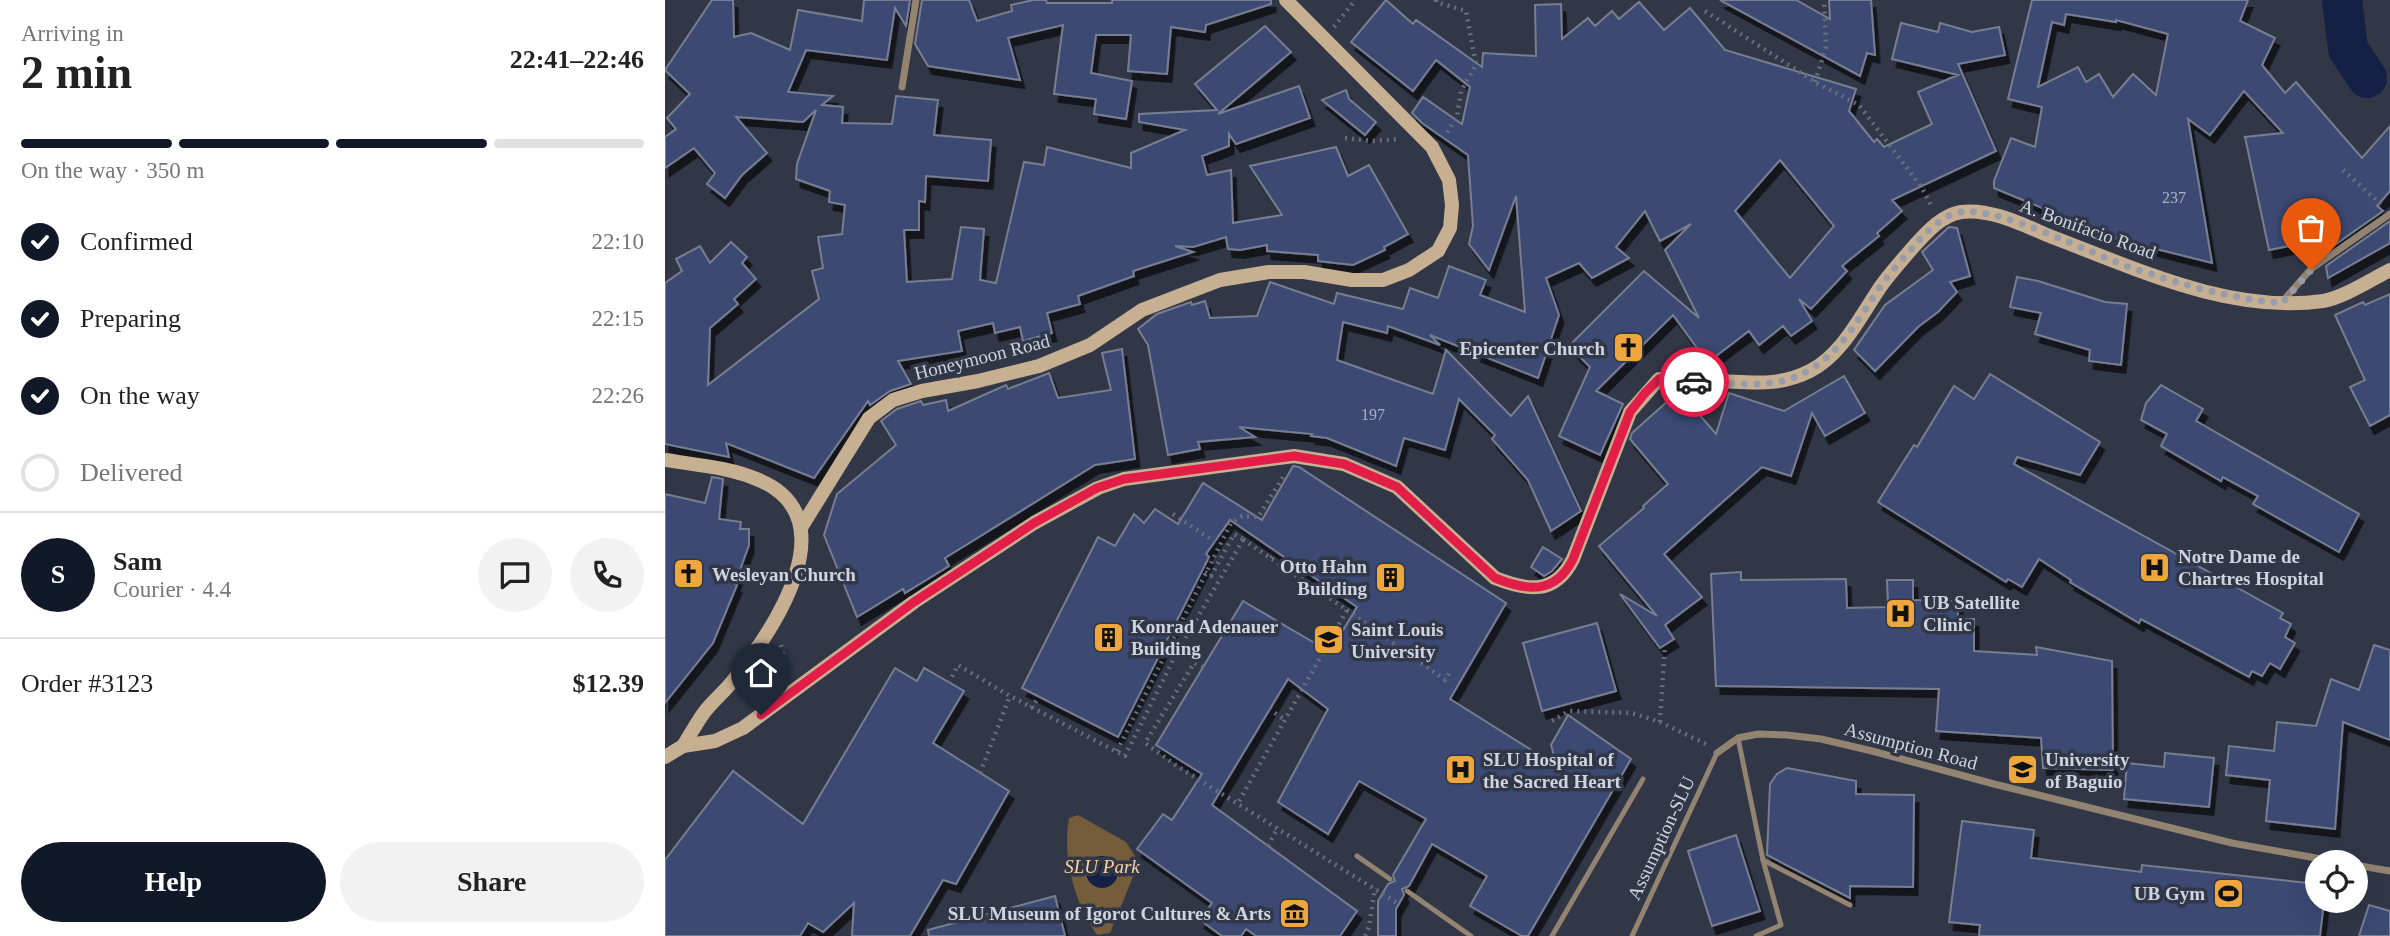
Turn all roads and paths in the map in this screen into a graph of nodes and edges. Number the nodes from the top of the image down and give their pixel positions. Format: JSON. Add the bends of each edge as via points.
{"nodes":[{"id":1,"x":916,"y":0,"type":"edge"},
{"id":2,"x":1286,"y":0,"type":"edge"},
{"id":3,"x":1355,"y":0,"type":"edge"},
{"id":4,"x":1436,"y":0,"type":"edge"},
{"id":5,"x":1824,"y":0,"type":"edge"},
{"id":6,"x":1705,"y":10,"type":"dead end"},
{"id":7,"x":1324,"y":38,"type":"junction"},
{"id":8,"x":1815,"y":82,"type":"junction"},
{"id":9,"x":902,"y":87,"type":"dead end"},
{"id":10,"x":1457,"y":117,"type":"dead end"},
{"id":11,"x":1345,"y":138,"type":"dead end"},
{"id":12,"x":1422,"y":138,"type":"junction"},
{"id":13,"x":2343,"y":170,"type":"dead end"},
{"id":14,"x":1933,"y":208,"type":"dead end"},
{"id":15,"x":2390,"y":214,"type":"edge"},
{"id":16,"x":2390,"y":270,"type":"edge"},
{"id":17,"x":2282,"y":303,"type":"junction"},
{"id":18,"x":665,"y":460,"type":"edge"},
{"id":19,"x":1287,"y":470,"type":"dead end"},
{"id":20,"x":1173,"y":514,"type":"dead end"},
{"id":21,"x":801,"y":526,"type":"junction"},
{"id":22,"x":1243,"y":540,"type":"junction"},
{"id":23,"x":1220,"y":545,"type":"junction"},
{"id":24,"x":1276,"y":551,"type":"dead end"},
{"id":25,"x":1271,"y":558,"type":"junction"},
{"id":26,"x":1205,"y":572,"type":"junction"},
{"id":27,"x":1347,"y":610,"type":"junction"},
{"id":28,"x":781,"y":645,"type":"dead end"},
{"id":29,"x":1665,"y":645,"type":"dead end"},
{"id":30,"x":1203,"y":667,"type":"dead end"},
{"id":31,"x":1450,"y":672,"type":"dead end"},
{"id":32,"x":788,"y":679,"type":"dead end"},
{"id":33,"x":949,"y":683,"type":"dead end"},
{"id":34,"x":1010,"y":696,"type":"junction"},
{"id":35,"x":1039,"y":697,"type":"dead end"},
{"id":36,"x":1031,"y":708,"type":"junction"},
{"id":37,"x":1269,"y":709,"type":"dead end"},
{"id":38,"x":1285,"y":720,"type":"junction"},
{"id":39,"x":1552,"y":721,"type":"dead end"},
{"id":40,"x":1660,"y":722,"type":"junction"},
{"id":41,"x":1738,"y":738,"type":"junction"},
{"id":42,"x":684,"y":746,"type":"junction"},
{"id":43,"x":1710,"y":747,"type":"dead end"},
{"id":44,"x":1117,"y":751,"type":"junction"},
{"id":45,"x":1717,"y":753,"type":"joint"},
{"id":46,"x":665,"y":757,"type":"edge"},
{"id":47,"x":980,"y":773,"type":"dead end"},
{"id":48,"x":1643,"y":779,"type":"dead end"},
{"id":49,"x":1238,"y":803,"type":"junction"},
{"id":50,"x":1278,"y":827,"type":"junction"},
{"id":51,"x":1268,"y":846,"type":"dead end"},
{"id":52,"x":1357,"y":856,"type":"dead end"},
{"id":53,"x":2305,"y":856,"type":"edge"},
{"id":54,"x":1763,"y":860,"type":"junction"},
{"id":55,"x":2368,"y":867,"type":"edge"},
{"id":56,"x":2390,"y":871,"type":"edge"},
{"id":57,"x":1390,"y":879,"type":"dead end"},
{"id":58,"x":1375,"y":888,"type":"junction"},
{"id":59,"x":1406,"y":891,"type":"dead end"},
{"id":60,"x":1850,"y":905,"type":"dead end"},
{"id":61,"x":1403,"y":907,"type":"dead end"},
{"id":62,"x":1364,"y":936,"type":"edge"},
{"id":63,"x":1471,"y":936,"type":"edge"},
{"id":64,"x":1552,"y":936,"type":"edge"},
{"id":65,"x":1632,"y":936,"type":"edge"},
{"id":66,"x":1756,"y":936,"type":"edge"}],
"edges":[{"from":1,"to":9,"type":"street"},
{"from":2,"to":7,"type":"main road","name":"Honeymoon Road"},
{"from":3,"to":7,"type":"path"},
{"from":4,"to":10,"type":"path","via":[[1466,10],[1476,65],[1461,91]]},
{"from":5,"to":8,"type":"path","via":[[1826,47]]},
{"from":6,"to":8,"type":"path"},
{"from":7,"to":12,"type":"main road","name":"Honeymoon Road"},
{"from":8,"to":14,"type":"path","via":[[1859,105]]},
{"from":11,"to":12,"type":"path"},
{"from":12,"to":21,"type":"main road","name":"Honeymoon Road","via":[[1449,180],[1450,228],[1438,251],[1409,270],[1383,280],[1304,272],[1220,280],[1142,310],[1090,345],[1039,366],[894,400],[869,418]]},
{"from":13,"to":15,"type":"path"},
{"from":15,"to":17,"type":"street","via":[[2311,270]]},
{"from":16,"to":17,"type":"main road","name":"A. Bonifacio Road","via":[[2325,300]]},
{"from":17,"to":42,"type":"main road","name":"A. Bonifacio Road","via":[[2214,293],[1996,216],[1957,212],[1924,235],[1881,285],[1834,352],[1813,370],[1765,383],[1659,379],[1630,412],[1568,569],[1547,586],[1515,586],[1495,578],[1397,487],[1344,464],[1294,456],[1124,479],[1097,488],[1034,523],[914,602],[743,727],[715,741]]},
{"from":18,"to":21,"type":"main road","via":[[760,480],[794,506]]},
{"from":19,"to":23,"type":"path","via":[[1258,517],[1242,516],[1231,523]]},
{"from":20,"to":23,"type":"path"},
{"from":21,"to":42,"type":"main road","via":[[799,564],[775,619],[734,680],[704,712]]},
{"from":22,"to":25,"type":"path"},
{"from":22,"to":26,"type":"path","via":[[1234,534],[1212,576]]},
{"from":22,"to":44,"type":"path","via":[[1177,652],[1125,756]]},
{"from":23,"to":26,"type":"path"},
{"from":24,"to":25,"type":"path"},
{"from":25,"to":27,"type":"path"},
{"from":26,"to":44,"type":"path"},
{"from":27,"to":31,"type":"path","via":[[1445,680]]},
{"from":27,"to":38,"type":"path"},
{"from":28,"to":32,"type":"path"},
{"from":29,"to":40,"type":"path"},
{"from":30,"to":49,"type":"path","via":[[1194,663],[1145,743]]},
{"from":33,"to":34,"type":"path","via":[[958,665]]},
{"from":34,"to":36,"type":"path"},
{"from":34,"to":47,"type":"path"},
{"from":35,"to":36,"type":"path"},
{"from":36,"to":44,"type":"path"},
{"from":37,"to":38,"type":"path"},
{"from":38,"to":49,"type":"path"},
{"from":39,"to":40,"type":"path","via":[[1569,711],[1632,713]]},
{"from":40,"to":43,"type":"path"},
{"from":41,"to":45,"type":"street","name":"Assumption Road"},
{"from":41,"to":53,"type":"street","name":"Assumption Road","via":[[1758,734],[1821,739],[2232,843]]},
{"from":41,"to":54,"type":"lane"},
{"from":42,"to":46,"type":"main road","name":"A. Bonifacio Road"},
{"from":45,"to":65,"type":"lane","name":"Assumption-SLU"},
{"from":48,"to":64,"type":"lane"},
{"from":49,"to":50,"type":"path"},
{"from":50,"to":51,"type":"path"},
{"from":50,"to":58,"type":"path"},
{"from":52,"to":57,"type":"lane"},
{"from":54,"to":60,"type":"lane"},
{"from":54,"to":66,"type":"lane","via":[[1781,926]]},
{"from":55,"to":56,"type":"street"},
{"from":58,"to":61,"type":"path"},
{"from":58,"to":62,"type":"path"},
{"from":59,"to":63,"type":"lane"}]}
